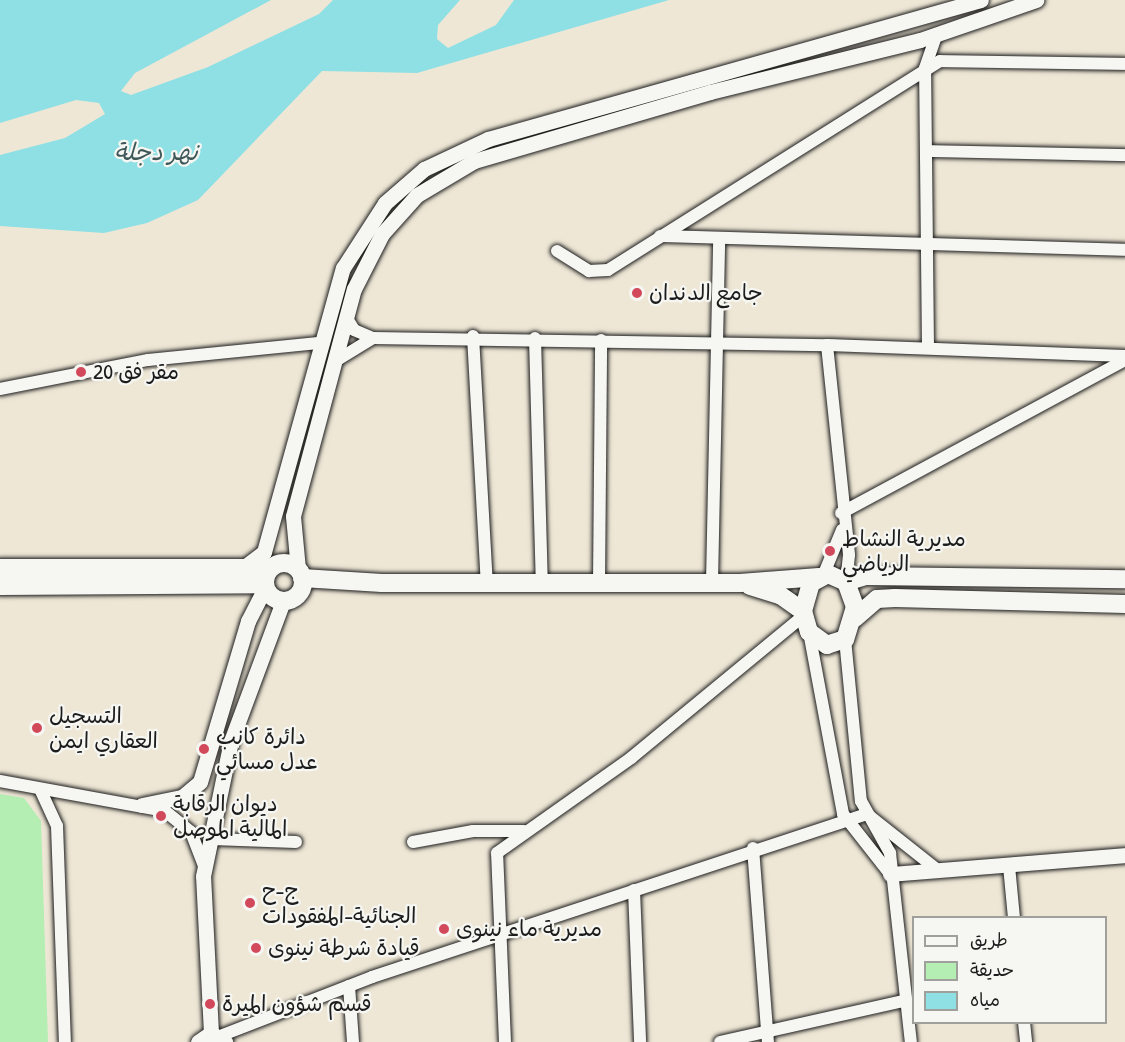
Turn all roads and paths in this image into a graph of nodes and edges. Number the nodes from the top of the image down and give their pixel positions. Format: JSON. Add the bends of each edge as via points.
{"nodes":[{"id":1,"x":981,"y":0,"type":"edge"},
{"id":2,"x":1036,"y":0,"type":"edge"},
{"id":3,"x":937,"y":34,"type":"junction"},
{"id":4,"x":902,"y":44,"type":"junction"},
{"id":5,"x":1125,"y":63,"type":"edge"},
{"id":6,"x":925,"y":68,"type":"junction"},
{"id":7,"x":927,"y":151,"type":"junction"},
{"id":8,"x":1125,"y":155,"type":"edge"},
{"id":9,"x":660,"y":236,"type":"junction"},
{"id":10,"x":719,"y":238,"type":"junction"},
{"id":11,"x":930,"y":247,"type":"junction"},
{"id":12,"x":1125,"y":250,"type":"edge"},
{"id":13,"x":557,"y":251,"type":"dead end"},
{"id":14,"x":337,"y":284,"type":"junction"},
{"id":15,"x":354,"y":289,"type":"junction"},
{"id":16,"x":346,"y":317,"type":"junction"},
{"id":17,"x":473,"y":336,"type":"junction"},
{"id":18,"x":373,"y":338,"type":"junction"},
{"id":19,"x":535,"y":338,"type":"junction"},
{"id":20,"x":601,"y":340,"type":"junction"},
{"id":21,"x":318,"y":344,"type":"junction"},
{"id":22,"x":715,"y":344,"type":"junction"},
{"id":23,"x":826,"y":345,"type":"junction"},
{"id":24,"x":928,"y":348,"type":"junction"},
{"id":25,"x":1125,"y":358,"type":"edge"},
{"id":26,"x":334,"y":362,"type":"junction"},
{"id":27,"x":0,"y":389,"type":"edge"},
{"id":28,"x":289,"y":460,"type":"junction"},
{"id":29,"x":306,"y":464,"type":"junction"},
{"id":30,"x":841,"y":513,"type":"junction"},
{"id":31,"x":843,"y":529,"type":"junction"},
{"id":32,"x":0,"y":568,"type":"edge"},
{"id":33,"x":241,"y":568,"type":"junction"},
{"id":34,"x":821,"y":576,"type":"junction"},
{"id":35,"x":1125,"y":579,"type":"edge"},
{"id":36,"x":267,"y":580,"type":"junction"},
{"id":37,"x":300,"y":580,"type":"junction"},
{"id":38,"x":712,"y":582,"type":"junction"},
{"id":39,"x":846,"y":582,"type":"junction"},
{"id":40,"x":487,"y":583,"type":"junction"},
{"id":41,"x":542,"y":583,"type":"junction"},
{"id":42,"x":740,"y":583,"type":"junction"},
{"id":43,"x":599,"y":584,"type":"junction"},
{"id":44,"x":0,"y":586,"type":"edge"},
{"id":45,"x":283,"y":601,"type":"junction"},
{"id":46,"x":1125,"y":604,"type":"edge"},
{"id":47,"x":855,"y":618,"type":"junction"},
{"id":48,"x":805,"y":620,"type":"junction"},
{"id":49,"x":845,"y":639,"type":"junction"},
{"id":50,"x":0,"y":781,"type":"edge"},
{"id":51,"x":40,"y":789,"type":"junction"},
{"id":52,"x":142,"y":805,"type":"junction"},
{"id":53,"x":867,"y":814,"type":"junction"},
{"id":54,"x":845,"y":820,"type":"junction"},
{"id":55,"x":524,"y":831,"type":"junction"},
{"id":56,"x":212,"y":839,"type":"junction"},
{"id":57,"x":412,"y":842,"type":"dead end"},
{"id":58,"x":296,"y":843,"type":"dead end"},
{"id":59,"x":753,"y":848,"type":"junction"},
{"id":60,"x":1125,"y":855,"type":"edge"},
{"id":61,"x":1125,"y":860,"type":"edge"},
{"id":62,"x":1009,"y":866,"type":"junction"},
{"id":63,"x":939,"y":871,"type":"junction"},
{"id":64,"x":890,"y":874,"type":"junction"},
{"id":65,"x":203,"y":876,"type":"junction"},
{"id":66,"x":634,"y":890,"type":"junction"},
{"id":67,"x":1014,"y":916,"type":"edge"},
{"id":68,"x":497,"y":937,"type":"junction"},
{"id":69,"x":349,"y":986,"type":"junction"},
{"id":70,"x":903,"y":1000,"type":"junction"},
{"id":71,"x":1024,"y":1024,"type":"edge"},
{"id":72,"x":767,"y":1037,"type":"edge"},
{"id":73,"x":213,"y":1038,"type":"edge"},
{"id":74,"x":65,"y":1042,"type":"edge"},
{"id":75,"x":353,"y":1042,"type":"edge"},
{"id":76,"x":505,"y":1042,"type":"edge"},
{"id":77,"x":640,"y":1042,"type":"edge"},
{"id":78,"x":720,"y":1042,"type":"edge"},
{"id":79,"x":911,"y":1042,"type":"edge"},
{"id":80,"x":1026,"y":1042,"type":"edge"}],
"edges":[{"from":1,"to":14,"type":"street","via":[[468,145],[424,169],[385,203],[354,245]]},
{"from":2,"to":3,"type":"street"},
{"from":3,"to":4,"type":"street"},
{"from":3,"to":6,"type":"street"},
{"from":4,"to":6,"type":"street","via":[[920,55]]},
{"from":4,"to":15,"type":"street","via":[[474,161],[436,182],[400,213],[371,252]]},
{"from":5,"to":6,"type":"street","via":[[949,60]]},
{"from":6,"to":7,"type":"street"},
{"from":6,"to":9,"type":"street"},
{"from":7,"to":8,"type":"street"},
{"from":7,"to":11,"type":"street"},
{"from":9,"to":10,"type":"street"},
{"from":9,"to":13,"type":"street","via":[[599,272]]},
{"from":10,"to":11,"type":"street"},
{"from":10,"to":22,"type":"street"},
{"from":11,"to":12,"type":"street"},
{"from":11,"to":24,"type":"street"},
{"from":14,"to":15,"type":"street"},
{"from":14,"to":21,"type":"street"},
{"from":15,"to":16,"type":"street"},
{"from":16,"to":18,"type":"street","via":[[354,330]]},
{"from":16,"to":26,"type":"street"},
{"from":17,"to":18,"type":"street"},
{"from":17,"to":19,"type":"street"},
{"from":17,"to":40,"type":"street"},
{"from":18,"to":26,"type":"street"},
{"from":19,"to":20,"type":"street"},
{"from":19,"to":41,"type":"street"},
{"from":20,"to":22,"type":"street"},
{"from":20,"to":43,"type":"street"},
{"from":21,"to":27,"type":"street","via":[[248,346],[148,360]]},
{"from":21,"to":28,"type":"street"},
{"from":22,"to":23,"type":"street"},
{"from":22,"to":38,"type":"street"},
{"from":23,"to":24,"type":"street"},
{"from":23,"to":30,"type":"street"},
{"from":24,"to":25,"type":"street"},
{"from":25,"to":30,"type":"street"},
{"from":26,"to":29,"type":"street"},
{"from":28,"to":29,"type":"street"},
{"from":28,"to":33,"type":"street","via":[[264,552]]},
{"from":29,"to":37,"type":"street","via":[[291,530]]},
{"from":30,"to":31,"type":"street"},
{"from":31,"to":34,"type":"street"},
{"from":31,"to":39,"type":"street","via":[[849,555]]},
{"from":32,"to":33,"type":"main road"},
{"from":33,"to":36,"type":"main road"},
{"from":34,"to":39,"type":"main road"},
{"from":34,"to":42,"type":"main road"},
{"from":34,"to":48,"type":"main road","via":[[806,592]]},
{"from":35,"to":39,"type":"main road","via":[[866,576]]},
{"from":36,"to":37,"type":"main road","via":[[285,563]]},
{"from":36,"to":44,"type":"main road"},
{"from":36,"to":45,"type":"main road"},
{"from":36,"to":52,"type":"street","via":[[248,621],[200,782],[183,797]]},
{"from":37,"to":40,"type":"main road"},
{"from":37,"to":45,"type":"main road"},
{"from":38,"to":42,"type":"main road"},
{"from":38,"to":43,"type":"main road"},
{"from":39,"to":47,"type":"main road"},
{"from":40,"to":41,"type":"main road"},
{"from":41,"to":43,"type":"main road"},
{"from":42,"to":48,"type":"main road","via":[[780,595]]},
{"from":45,"to":56,"type":"street","via":[[231,741]]},
{"from":46,"to":47,"type":"main road","via":[[894,598],[877,599]]},
{"from":47,"to":49,"type":"main road"},
{"from":48,"to":49,"type":"main road","via":[[827,645]]},
{"from":48,"to":54,"type":"street"},
{"from":48,"to":55,"type":"street","via":[[631,758]]},
{"from":49,"to":53,"type":"street"},
{"from":50,"to":51,"type":"street"},
{"from":51,"to":52,"type":"street"},
{"from":51,"to":74,"type":"street","via":[[57,826]]},
{"from":52,"to":65,"type":"street","via":[[171,814],[187,827],[202,853]]},
{"from":53,"to":54,"type":"street"},
{"from":53,"to":63,"type":"street"},
{"from":53,"to":64,"type":"street","via":[[887,845]]},
{"from":54,"to":59,"type":"street"},
{"from":54,"to":64,"type":"street"},
{"from":55,"to":57,"type":"street","via":[[473,831]]},
{"from":55,"to":68,"type":"street","via":[[497,853]]},
{"from":56,"to":58,"type":"street"},
{"from":56,"to":65,"type":"street"},
{"from":59,"to":66,"type":"street"},
{"from":59,"to":72,"type":"street"},
{"from":60,"to":61,"type":"street"},
{"from":60,"to":62,"type":"street"},
{"from":62,"to":63,"type":"street"},
{"from":62,"to":67,"type":"street"},
{"from":63,"to":64,"type":"street"},
{"from":64,"to":70,"type":"street"},
{"from":65,"to":73,"type":"street"},
{"from":66,"to":68,"type":"street"},
{"from":66,"to":77,"type":"street"},
{"from":68,"to":69,"type":"street"},
{"from":68,"to":76,"type":"street"},
{"from":69,"to":73,"type":"street"},
{"from":69,"to":75,"type":"street"},
{"from":70,"to":72,"type":"street"},
{"from":70,"to":79,"type":"street"},
{"from":71,"to":80,"type":"street"},
{"from":72,"to":78,"type":"street"}]}
